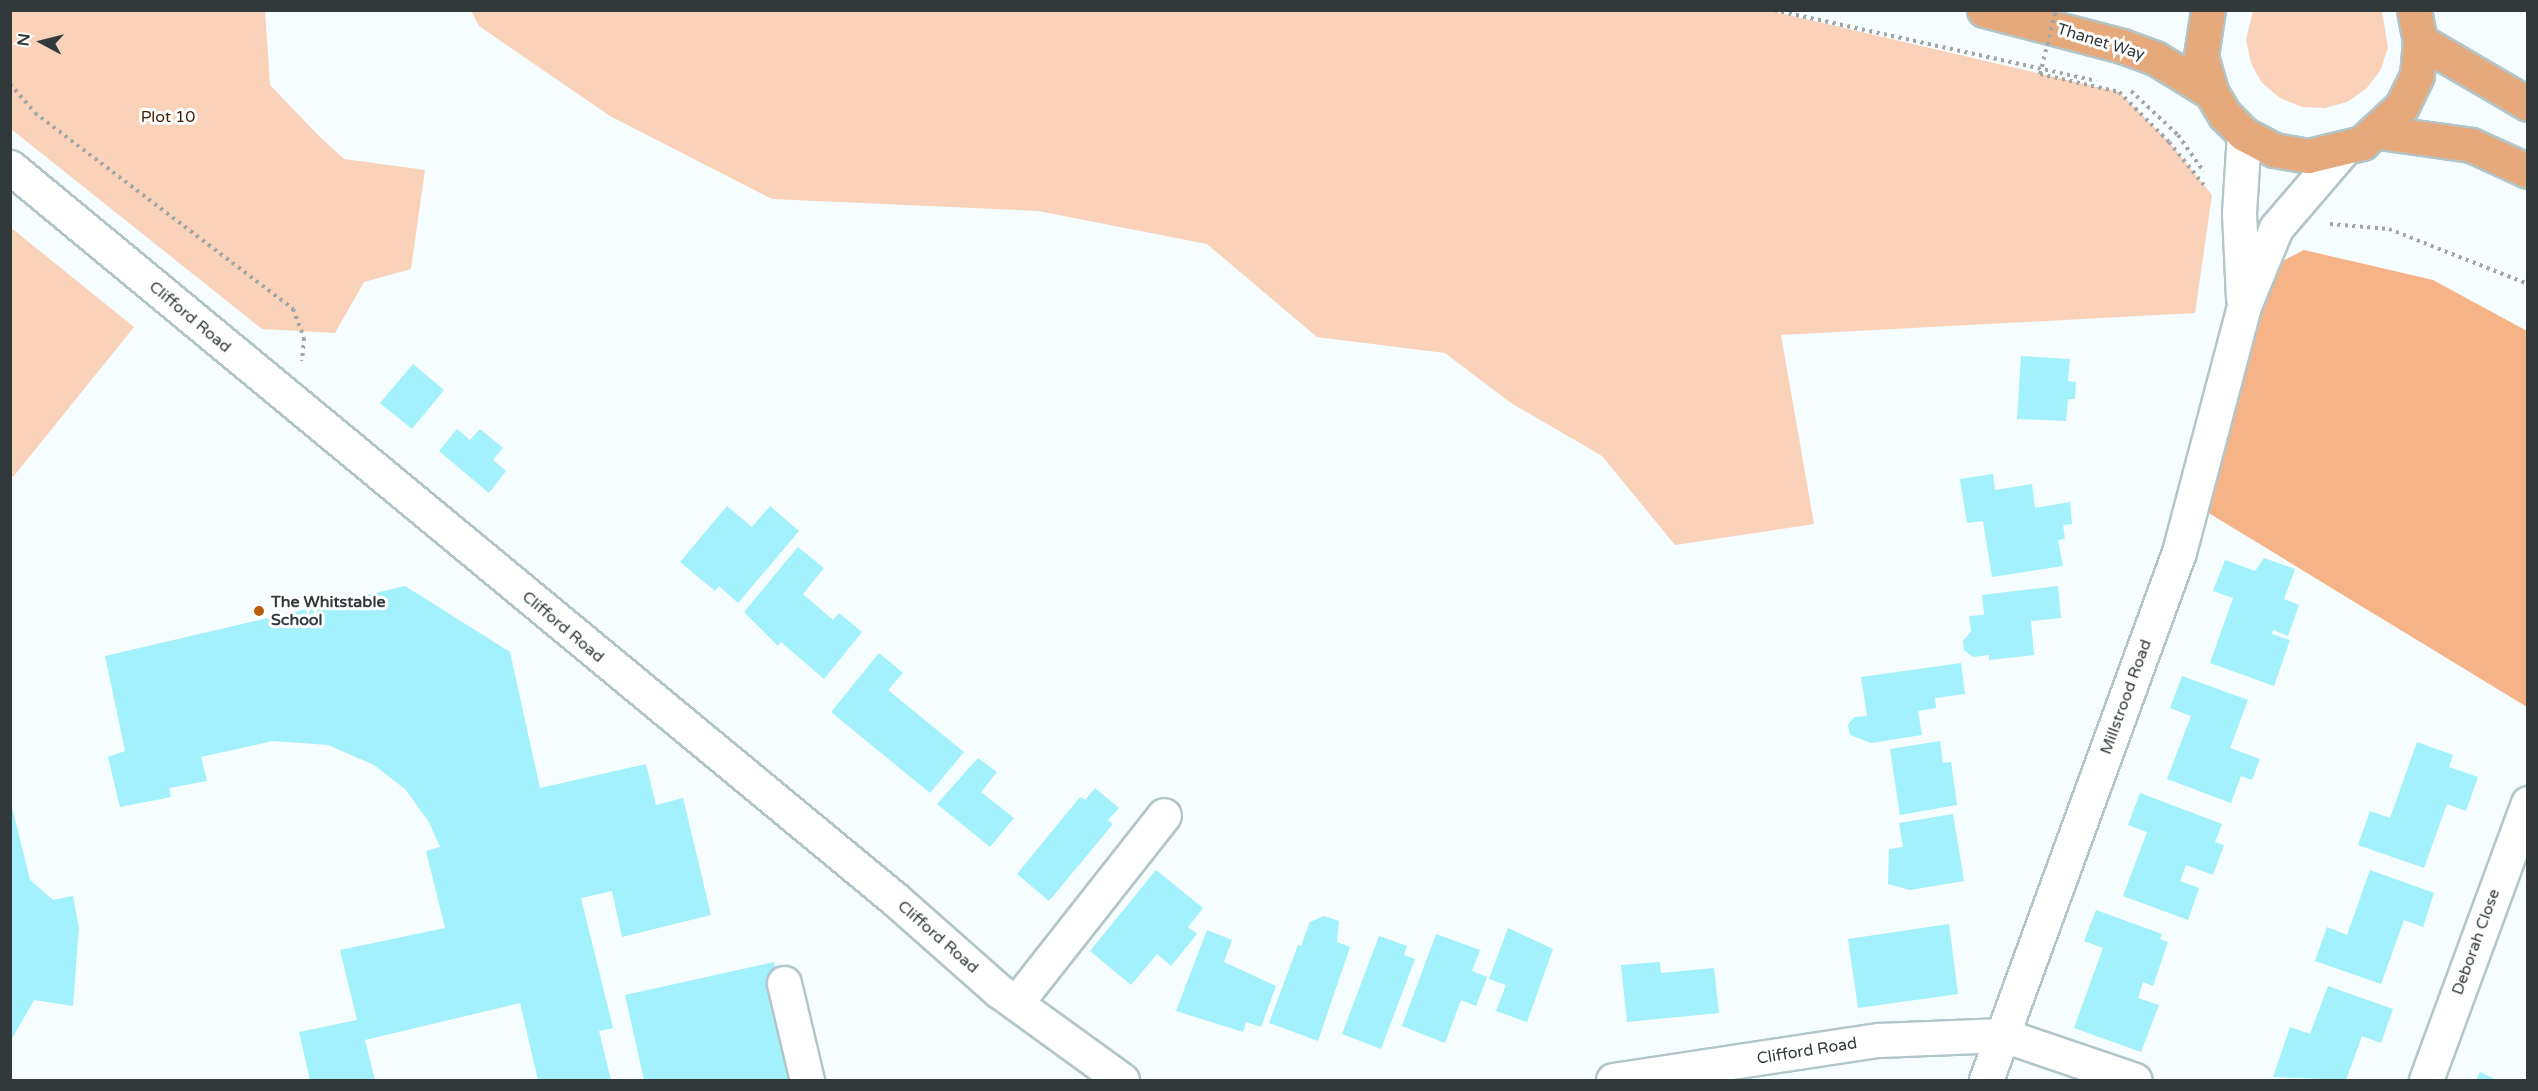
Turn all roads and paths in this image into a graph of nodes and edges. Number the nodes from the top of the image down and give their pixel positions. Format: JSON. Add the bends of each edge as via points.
{"nodes":[{"id":1,"x":1774,"y":10,"type":"edge"},
{"id":2,"x":1984,"y":10,"type":"edge"},
{"id":3,"x":2056,"y":10,"type":"edge"},
{"id":4,"x":2208,"y":10,"type":"edge"},
{"id":5,"x":2417,"y":26,"type":"edge"},
{"id":6,"x":10,"y":84,"type":"edge"},
{"id":7,"x":2211,"y":92,"type":"junction"},
{"id":8,"x":2528,"y":104,"type":"edge"},
{"id":9,"x":2379,"y":132,"type":"junction"},
{"id":10,"x":2244,"y":134,"type":"junction"},
{"id":11,"x":2342,"y":151,"type":"junction"},
{"id":12,"x":10,"y":167,"type":"edge"},
{"id":13,"x":2528,"y":171,"type":"edge"},
{"id":14,"x":2226,"y":202,"type":"junction"},
{"id":15,"x":2283,"y":220,"type":"junction"},
{"id":16,"x":2528,"y":284,"type":"edge"},
{"id":17,"x":2244,"y":306,"type":"junction"},
{"id":18,"x":293,"y":403,"type":"junction"},
{"id":19,"x":2528,"y":803,"type":"edge"},
{"id":20,"x":1164,"y":815,"type":"dead end"},
{"id":21,"x":784,"y":983,"type":"dead end"},
{"id":22,"x":1016,"y":1003,"type":"junction"},
{"id":23,"x":2003,"y":1035,"type":"junction"},
{"id":24,"x":807,"y":1080,"type":"edge"},
{"id":25,"x":1122,"y":1080,"type":"edge"},
{"id":26,"x":1613,"y":1080,"type":"edge"},
{"id":27,"x":1986,"y":1080,"type":"edge"},
{"id":28,"x":2135,"y":1080,"type":"edge"},
{"id":29,"x":2427,"y":1080,"type":"edge"}],
"edges":[{"from":1,"to":14,"type":"path","via":[[2124,87],[2178,135]]},
{"from":2,"to":7,"type":"main road","name":"Thanet Way","via":[[2122,46],[2155,58]]},
{"from":3,"to":14,"type":"path","bridge":true,"via":[[2040,74],[2119,92]]},
{"from":4,"to":7,"type":"main road","name":"Thanet Way","via":[[2201,56]]},
{"from":5,"to":8,"type":"main road","name":"Thanet Way"},
{"from":5,"to":9,"type":"main road","name":"Thanet Way","via":[[2417,75],[2402,106]]},
{"from":6,"to":18,"type":"path","via":[[35,113],[293,309],[304,338]]},
{"from":7,"to":10,"type":"main road","name":"Thanet Way"},
{"from":9,"to":11,"type":"main road","name":"Thanet Way"},
{"from":9,"to":13,"type":"main road","via":[[2471,145]]},
{"from":10,"to":11,"type":"main road","name":"Thanet Way","via":[[2274,150],[2308,156]]},
{"from":10,"to":14,"type":"street","name":"Millstrood Road"},
{"from":11,"to":15,"type":"street","name":"Millstrood Road"},
{"from":12,"to":18,"type":"street","name":"Clifford Road"},
{"from":14,"to":17,"type":"street","name":"Millstrood Road"},
{"from":15,"to":16,"type":"path","via":[[2389,229]]},
{"from":15,"to":17,"type":"street","name":"Millstrood Road"},
{"from":17,"to":23,"type":"street","name":"Millstrood Road","via":[[2179,552]]},
{"from":18,"to":22,"type":"street","name":"Clifford Road"},
{"from":19,"to":29,"type":"street","name":"Deborah Close"},
{"from":20,"to":22,"type":"street"},
{"from":21,"to":24,"type":"street"},
{"from":22,"to":25,"type":"street","name":"Clifford Road"},
{"from":23,"to":26,"type":"street","name":"Clifford Road","via":[[1879,1040]]},
{"from":23,"to":27,"type":"street","name":"Millstrood Road"},
{"from":23,"to":28,"type":"street"}]}
